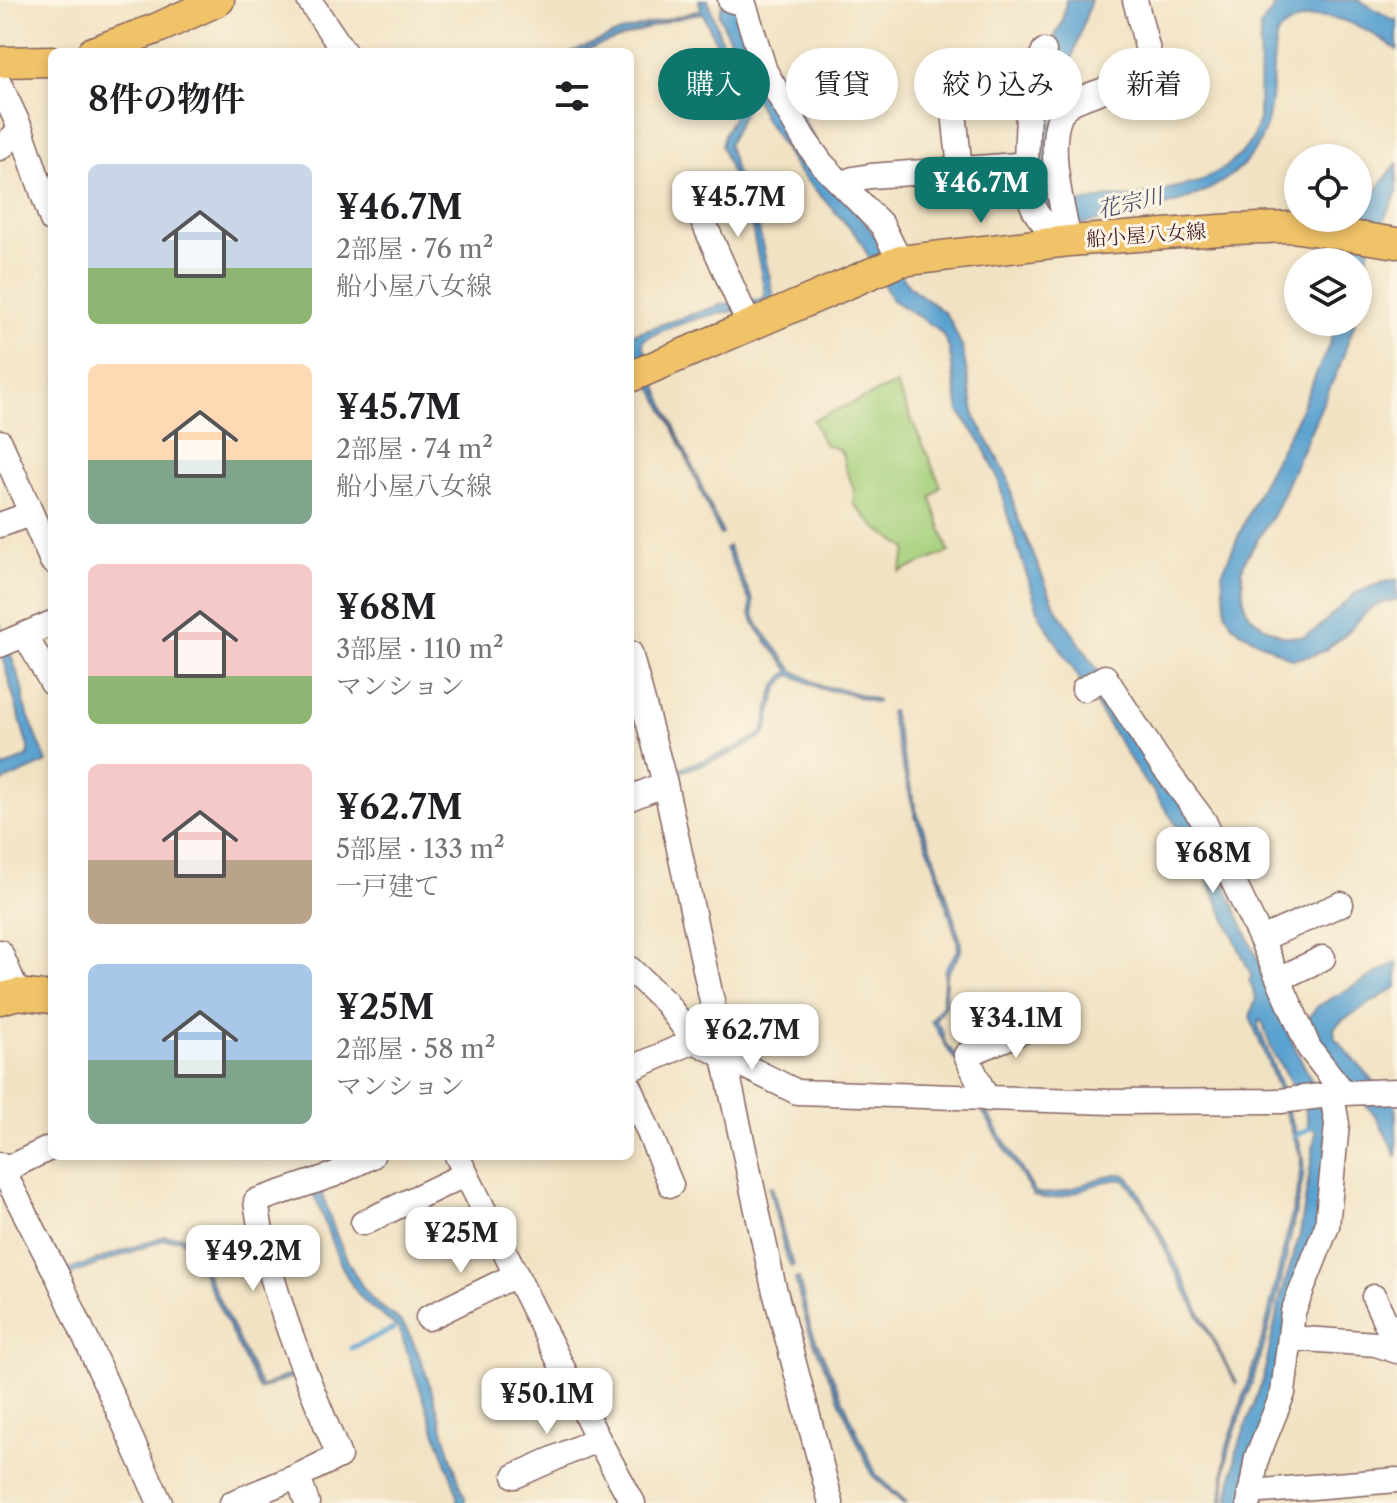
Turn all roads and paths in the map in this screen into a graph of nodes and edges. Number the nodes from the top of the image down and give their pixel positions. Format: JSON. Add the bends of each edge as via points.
{"nodes":[{"id":1,"x":219,"y":0,"type":"edge"},
{"id":2,"x":309,"y":0,"type":"edge"},
{"id":3,"x":1135,"y":0,"type":"edge"},
{"id":4,"x":740,"y":2,"type":"edge"},
{"id":5,"x":104,"y":48,"type":"edge"},
{"id":6,"x":341,"y":48,"type":"edge"},
{"id":7,"x":48,"y":61,"type":"edge"},
{"id":8,"x":0,"y":62,"type":"edge"},
{"id":9,"x":0,"y":85,"type":"edge"},
{"id":10,"x":955,"y":120,"type":"edge"},
{"id":11,"x":1028,"y":120,"type":"edge"},
{"id":12,"x":21,"y":130,"type":"junction"},
{"id":13,"x":0,"y":148,"type":"edge"},
{"id":14,"x":960,"y":169,"type":"junction"},
{"id":15,"x":1021,"y":169,"type":"junction"},
{"id":16,"x":843,"y":184,"type":"junction"},
{"id":17,"x":693,"y":198,"type":"dead end"},
{"id":18,"x":48,"y":208,"type":"edge"},
{"id":19,"x":1068,"y":236,"type":"junction"},
{"id":20,"x":1386,"y":242,"type":"edge"},
{"id":21,"x":890,"y":266,"type":"junction"},
{"id":22,"x":744,"y":314,"type":"junction"},
{"id":23,"x":641,"y":372,"type":"edge"},
{"id":24,"x":0,"y":442,"type":"edge"},
{"id":25,"x":30,"y":514,"type":"junction"},
{"id":26,"x":0,"y":525,"type":"edge"},
{"id":27,"x":48,"y":552,"type":"edge"},
{"id":28,"x":48,"y":625,"type":"edge"},
{"id":29,"x":25,"y":635,"type":"junction"},
{"id":30,"x":0,"y":645,"type":"edge"},
{"id":31,"x":634,"y":668,"type":"edge"},
{"id":32,"x":48,"y":676,"type":"edge"},
{"id":33,"x":1093,"y":684,"type":"dead end"},
{"id":34,"x":665,"y":784,"type":"junction"},
{"id":35,"x":634,"y":796,"type":"edge"},
{"id":36,"x":1341,"y":904,"type":"dead end"},
{"id":37,"x":1261,"y":939,"type":"junction"},
{"id":38,"x":0,"y":952,"type":"edge"},
{"id":39,"x":1323,"y":958,"type":"dead end"},
{"id":40,"x":634,"y":973,"type":"edge"},
{"id":41,"x":1279,"y":979,"type":"junction"},
{"id":42,"x":34,"y":996,"type":"edge"},
{"id":43,"x":1045,"y":1022,"type":"dead end"},
{"id":44,"x":694,"y":1041,"type":"junction"},
{"id":45,"x":723,"y":1053,"type":"junction"},
{"id":46,"x":634,"y":1067,"type":"edge"},
{"id":47,"x":1393,"y":1090,"type":"edge"},
{"id":48,"x":1337,"y":1095,"type":"junction"},
{"id":49,"x":634,"y":1097,"type":"edge"},
{"id":50,"x":987,"y":1099,"type":"junction"},
{"id":51,"x":48,"y":1149,"type":"edge"},
{"id":52,"x":364,"y":1160,"type":"edge"},
{"id":53,"x":461,"y":1165,"type":"edge"},
{"id":54,"x":1,"y":1169,"type":"edge"},
{"id":55,"x":671,"y":1185,"type":"dead end"},
{"id":56,"x":363,"y":1223,"type":"dead end"},
{"id":57,"x":516,"y":1275,"type":"junction"},
{"id":58,"x":1374,"y":1297,"type":"dead end"},
{"id":59,"x":428,"y":1318,"type":"dead end"},
{"id":60,"x":1291,"y":1338,"type":"junction"},
{"id":61,"x":1397,"y":1349,"type":"edge"},
{"id":62,"x":598,"y":1439,"type":"junction"},
{"id":63,"x":298,"y":1476,"type":"junction"},
{"id":64,"x":515,"y":1476,"type":"dead end"},
{"id":65,"x":1397,"y":1480,"type":"edge"},
{"id":66,"x":1250,"y":1498,"type":"edge"},
{"id":67,"x":160,"y":1503,"type":"edge"},
{"id":68,"x":232,"y":1503,"type":"edge"},
{"id":69,"x":307,"y":1503,"type":"edge"},
{"id":70,"x":633,"y":1503,"type":"edge"},
{"id":71,"x":831,"y":1503,"type":"edge"}],
"edges":[{"from":1,"to":5,"type":"main road"},
{"from":2,"to":6,"type":"street"},
{"from":3,"to":19,"type":"street","via":[[1154,74],[1068,105],[1057,121],[1054,152]]},
{"from":4,"to":16,"type":"street","via":[[765,71],[804,139]]},
{"from":7,"to":8,"type":"main road"},
{"from":9,"to":12,"type":"street"},
{"from":10,"to":14,"type":"street"},
{"from":11,"to":15,"type":"street","via":[[1026,162]]},
{"from":12,"to":13,"type":"street"},
{"from":12,"to":18,"type":"street"},
{"from":14,"to":15,"type":"street"},
{"from":14,"to":16,"type":"street","via":[[871,176]]},
{"from":15,"to":19,"type":"street","via":[[1040,219]]},
{"from":16,"to":21,"type":"street","via":[[882,225]]},
{"from":17,"to":22,"type":"street"},
{"from":19,"to":20,"type":"main road","name":"船小屋八女線","via":[[1292,227]]},
{"from":19,"to":21,"type":"main road","name":"船小屋八女線"},
{"from":21,"to":22,"type":"main road","name":"船小屋八女線"},
{"from":22,"to":23,"type":"main road","name":"船小屋八女線"},
{"from":24,"to":25,"type":"street"},
{"from":25,"to":26,"type":"street"},
{"from":25,"to":27,"type":"street"},
{"from":28,"to":29,"type":"street"},
{"from":29,"to":30,"type":"street"},
{"from":29,"to":32,"type":"street"},
{"from":31,"to":34,"type":"street"},
{"from":33,"to":37,"type":"street","via":[[1105,677],[1204,821]]},
{"from":34,"to":35,"type":"street"},
{"from":34,"to":45,"type":"street"},
{"from":36,"to":37,"type":"street"},
{"from":37,"to":41,"type":"street"},
{"from":38,"to":42,"type":"street"},
{"from":39,"to":41,"type":"street"},
{"from":40,"to":44,"type":"street","via":[[666,1003]]},
{"from":41,"to":48,"type":"street","via":[[1309,1048]]},
{"from":43,"to":50,"type":"street","via":[[966,1055]]},
{"from":44,"to":45,"type":"street"},
{"from":44,"to":46,"type":"street"},
{"from":45,"to":50,"type":"street","via":[[797,1092]]},
{"from":45,"to":71,"type":"street","via":[[773,1284]]},
{"from":47,"to":48,"type":"street"},
{"from":48,"to":50,"type":"street","via":[[1281,1101]]},
{"from":48,"to":60,"type":"street","via":[[1327,1226],[1293,1312]]},
{"from":49,"to":55,"type":"street"},
{"from":51,"to":54,"type":"street"},
{"from":52,"to":63,"type":"street","via":[[256,1201],[262,1243],[302,1369],[339,1456]]},
{"from":53,"to":56,"type":"street"},
{"from":53,"to":57,"type":"street"},
{"from":54,"to":67,"type":"street","via":[[58,1277]]},
{"from":57,"to":59,"type":"street"},
{"from":57,"to":62,"type":"street"},
{"from":58,"to":61,"type":"street"},
{"from":60,"to":61,"type":"street"},
{"from":60,"to":66,"type":"street","via":[[1283,1393],[1257,1457]]},
{"from":62,"to":64,"type":"street"},
{"from":62,"to":70,"type":"street"},
{"from":63,"to":68,"type":"street"},
{"from":63,"to":69,"type":"street"},
{"from":65,"to":66,"type":"street"}]}
